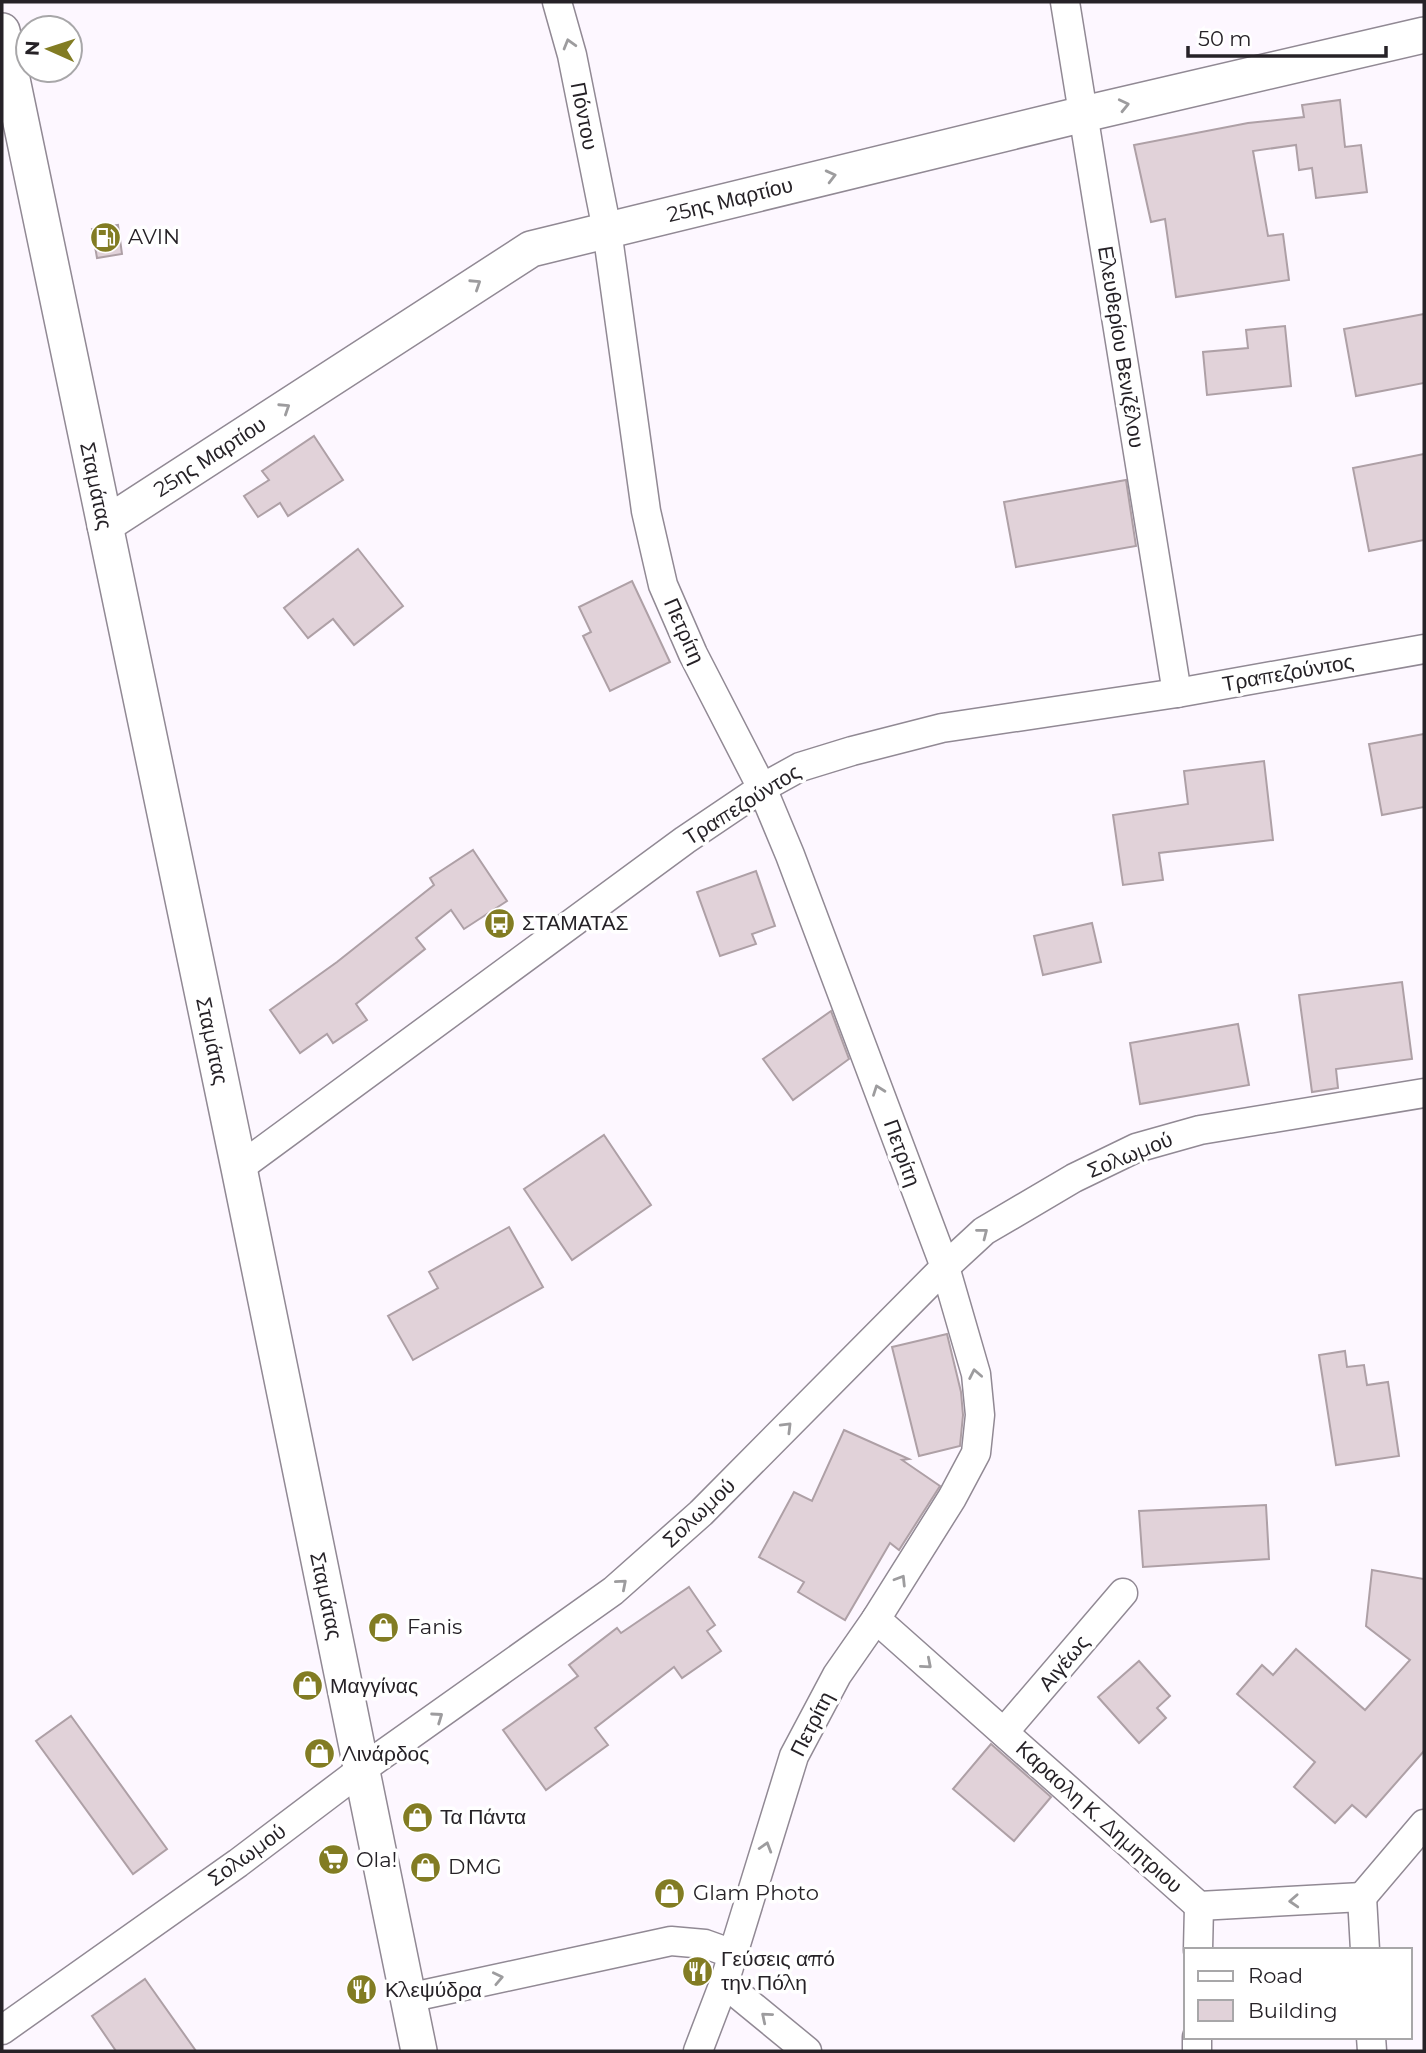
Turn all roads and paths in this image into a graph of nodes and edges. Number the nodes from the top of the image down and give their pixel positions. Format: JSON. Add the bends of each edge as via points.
{"nodes":[{"id":1,"x":557,"y":2,"type":"edge"},
{"id":2,"x":1065,"y":2,"type":"edge"},
{"id":3,"x":1424,"y":35,"type":"edge"},
{"id":4,"x":3,"y":39,"type":"edge"},
{"id":5,"x":1084,"y":114,"type":"junction"},
{"id":6,"x":607,"y":230,"type":"junction"},
{"id":7,"x":104,"y":525,"type":"junction"},
{"id":8,"x":1424,"y":649,"type":"edge"},
{"id":9,"x":1177,"y":692,"type":"junction"},
{"id":10,"x":762,"y":788,"type":"junction"},
{"id":11,"x":1424,"y":1093,"type":"edge"},
{"id":12,"x":239,"y":1168,"type":"junction"},
{"id":13,"x":945,"y":1267,"type":"junction"},
{"id":14,"x":1123,"y":1593,"type":"dead end"},
{"id":15,"x":876,"y":1619,"type":"junction"},
{"id":16,"x":1004,"y":1732,"type":"junction"},
{"id":17,"x":361,"y":1770,"type":"junction"},
{"id":18,"x":1424,"y":1824,"type":"edge"},
{"id":19,"x":1362,"y":1897,"type":"junction"},
{"id":20,"x":1199,"y":1906,"type":"junction"},
{"id":21,"x":1198,"y":1948,"type":"edge"},
{"id":22,"x":1366,"y":1948,"type":"edge"},
{"id":23,"x":733,"y":1954,"type":"junction"},
{"id":24,"x":724,"y":1983,"type":"junction"},
{"id":25,"x":408,"y":1997,"type":"junction"},
{"id":26,"x":2,"y":2030,"type":"edge"},
{"id":27,"x":419,"y":2051,"type":"edge"},
{"id":28,"x":698,"y":2051,"type":"edge"},
{"id":29,"x":807,"y":2051,"type":"edge"}],
"edges":[{"from":6,"to":1,"type":"street","name":"Πόντου","one_way":true},
{"from":2,"to":5,"type":"street","name":"Ελευθερίου Βενιζέλου"},
{"from":5,"to":3,"type":"street","name":"25ης Μαρτίου","one_way":true},
{"from":4,"to":7,"type":"street","name":"Σταμάτας"},
{"from":6,"to":5,"type":"street","name":"25ης Μαρτίου","one_way":true},
{"from":5,"to":9,"type":"street","name":"Ελευθερίου Βενιζέλου"},
{"from":7,"to":6,"type":"street","name":"25ης Μαρτίου","one_way":true,"via":[[531,249]]},
{"from":6,"to":10,"type":"street","name":"Πετρίτη","via":[[646,510],[663,584],[693,654]]},
{"from":7,"to":12,"type":"street","name":"Σταμάτας"},
{"from":8,"to":9,"type":"street","name":"Τραπεζούντος"},
{"from":9,"to":10,"type":"street","name":"Τραπεζούντος","via":[[942,728],[800,768]]},
{"from":10,"to":12,"type":"street","name":"Τραπεζούντος","via":[[673,848]]},
{"from":13,"to":10,"type":"street","name":"Πετρίτη","one_way":true},
{"from":13,"to":11,"type":"street","name":"Σολωμού","one_way":true,"via":[[984,1231],[1136,1148],[1200,1130]]},
{"from":12,"to":17,"type":"street","name":"Σταμάτας"},
{"from":15,"to":13,"type":"street","name":"Πετρίτη","one_way":true,"via":[[976,1453],[980,1415],[976,1374]]},
{"from":17,"to":13,"type":"street","name":"Σολωμού","one_way":true,"via":[[613,1591],[701,1513]]},
{"from":14,"to":16,"type":"street","name":"Αιγέως"},
{"from":15,"to":16,"type":"street","name":"Καραολη Κ. Δημητριου","one_way":true},
{"from":23,"to":15,"type":"street","name":"Πετρίτη","one_way":true,"via":[[794,1756],[837,1675]]},
{"from":16,"to":20,"type":"street","name":"Καραολη Κ. Δημητριου"},
{"from":17,"to":25,"type":"street","name":"Σταμάτας"},
{"from":17,"to":26,"type":"street","name":"Σολωμού"},
{"from":18,"to":19,"type":"street"},
{"from":19,"to":20,"type":"street","name":"Καραολη Κ. Δημητριου","one_way":true},
{"from":19,"to":22,"type":"street"},
{"from":20,"to":21,"type":"street"},
{"from":23,"to":24,"type":"street","name":"Πετρίτη"},
{"from":25,"to":23,"type":"street","one_way":true,"via":[[671,1941],[705,1944]]},
{"from":24,"to":28,"type":"street","name":"Πετρίτη"},
{"from":29,"to":24,"type":"street","one_way":true},
{"from":25,"to":27,"type":"street","name":"Σταμάτας"}]}
